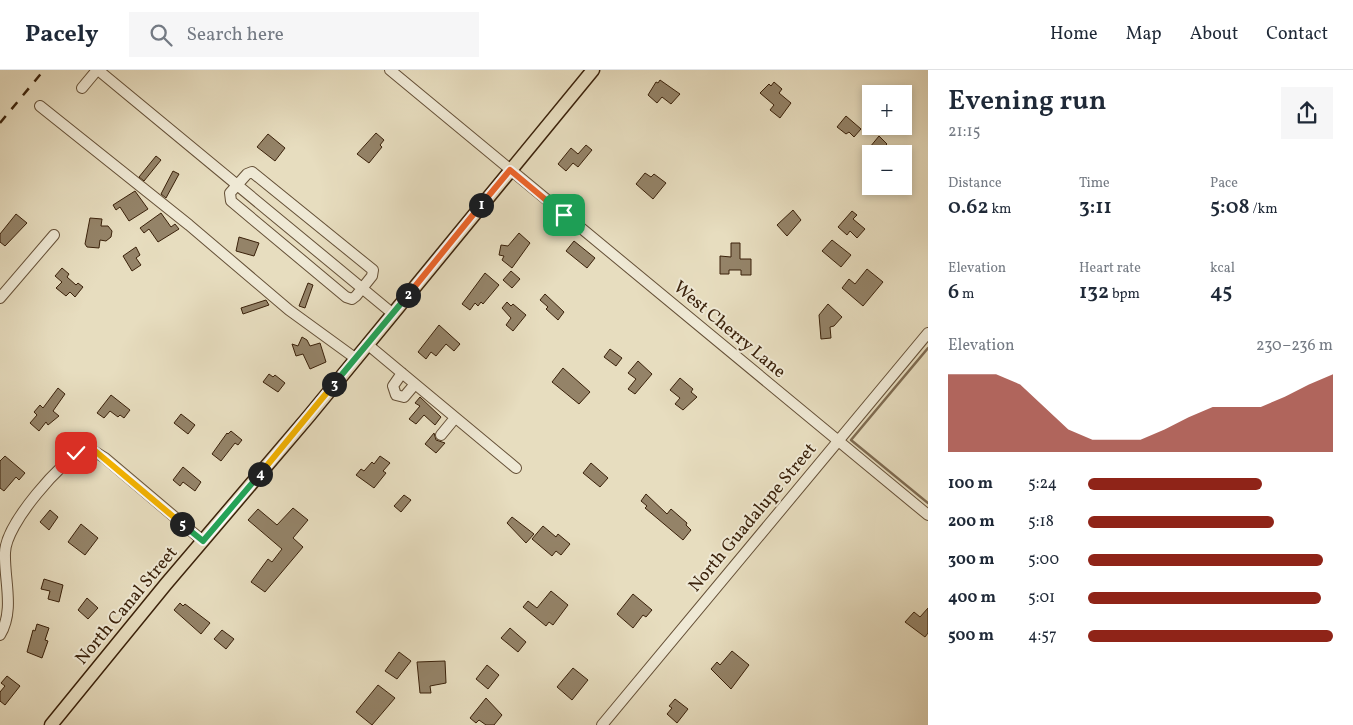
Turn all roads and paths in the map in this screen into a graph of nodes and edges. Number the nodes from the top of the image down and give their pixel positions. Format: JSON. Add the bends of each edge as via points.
{"nodes":[{"id":1,"x":98,"y":70,"type":"edge"},
{"id":2,"x":390,"y":70,"type":"edge"},
{"id":3,"x":593,"y":70,"type":"edge"},
{"id":4,"x":82,"y":88,"type":"dead end"},
{"id":5,"x":40,"y":106,"type":"dead end"},
{"id":6,"x":510,"y":170,"type":"junction"},
{"id":7,"x":237,"y":185,"type":"junction"},
{"id":8,"x":54,"y":236,"type":"dead end"},
{"id":9,"x":362,"y":288,"type":"junction"},
{"id":10,"x":0,"y":298,"type":"edge"},
{"id":11,"x":392,"y":313,"type":"junction"},
{"id":12,"x":928,"y":333,"type":"edge"},
{"id":13,"x":366,"y":344,"type":"junction"},
{"id":14,"x":355,"y":358,"type":"junction"},
{"id":15,"x":402,"y":373,"type":"junction"},
{"id":16,"x":415,"y":384,"type":"junction"},
{"id":17,"x":455,"y":418,"type":"junction"},
{"id":18,"x":441,"y":435,"type":"dead end"},
{"id":19,"x":838,"y":441,"type":"junction"},
{"id":20,"x":516,"y":468,"type":"dead end"},
{"id":21,"x":928,"y":516,"type":"edge"},
{"id":22,"x":203,"y":541,"type":"junction"},
{"id":23,"x":4,"y":590,"type":"edge"},
{"id":24,"x":0,"y":635,"type":"edge"},
{"id":25,"x":51,"y":725,"type":"edge"},
{"id":26,"x":602,"y":725,"type":"edge"}],
"edges":[{"from":1,"to":4,"type":"street"},
{"from":1,"to":7,"type":"street"},
{"from":2,"to":6,"type":"street","name":"West Cherry Lane"},
{"from":3,"to":6,"type":"main road","name":"North Canal Street"},
{"from":5,"to":14,"type":"street","via":[[289,310]]},
{"from":6,"to":11,"type":"main road","name":"North Canal Street"},
{"from":6,"to":19,"type":"street","name":"West Cherry Lane"},
{"from":7,"to":9,"type":"street"},
{"from":7,"to":9,"type":"street","via":[[230,195],[233,203],[323,278],[349,299]]},
{"from":7,"to":9,"type":"street","via":[[247,174],[255,172],[362,261],[373,273]]},
{"from":8,"to":10,"type":"street"},
{"from":9,"to":11,"type":"street"},
{"from":11,"to":13,"type":"main road","name":"North Canal Street"},
{"from":12,"to":19,"type":"street","name":"North Guadalupe Street"},
{"from":13,"to":14,"type":"main road","name":"North Canal Street"},
{"from":13,"to":15,"type":"street"},
{"from":14,"to":22,"type":"main road","name":"North Canal Street"},
{"from":15,"to":16,"type":"street"},
{"from":15,"to":16,"type":"street","via":[[393,386],[396,395],[404,397]]},
{"from":16,"to":17,"type":"street"},
{"from":17,"to":18,"type":"street"},
{"from":17,"to":20,"type":"street"},
{"from":19,"to":21,"type":"street","name":"West Cherry Lane"},
{"from":19,"to":26,"type":"street","name":"North Guadalupe Street"},
{"from":22,"to":23,"type":"street","via":[[99,453],[85,448],[64,465],[11,531],[5,551]]},
{"from":22,"to":25,"type":"main road","name":"North Canal Street"},
{"from":23,"to":24,"type":"street","via":[[7,617]]}]}
